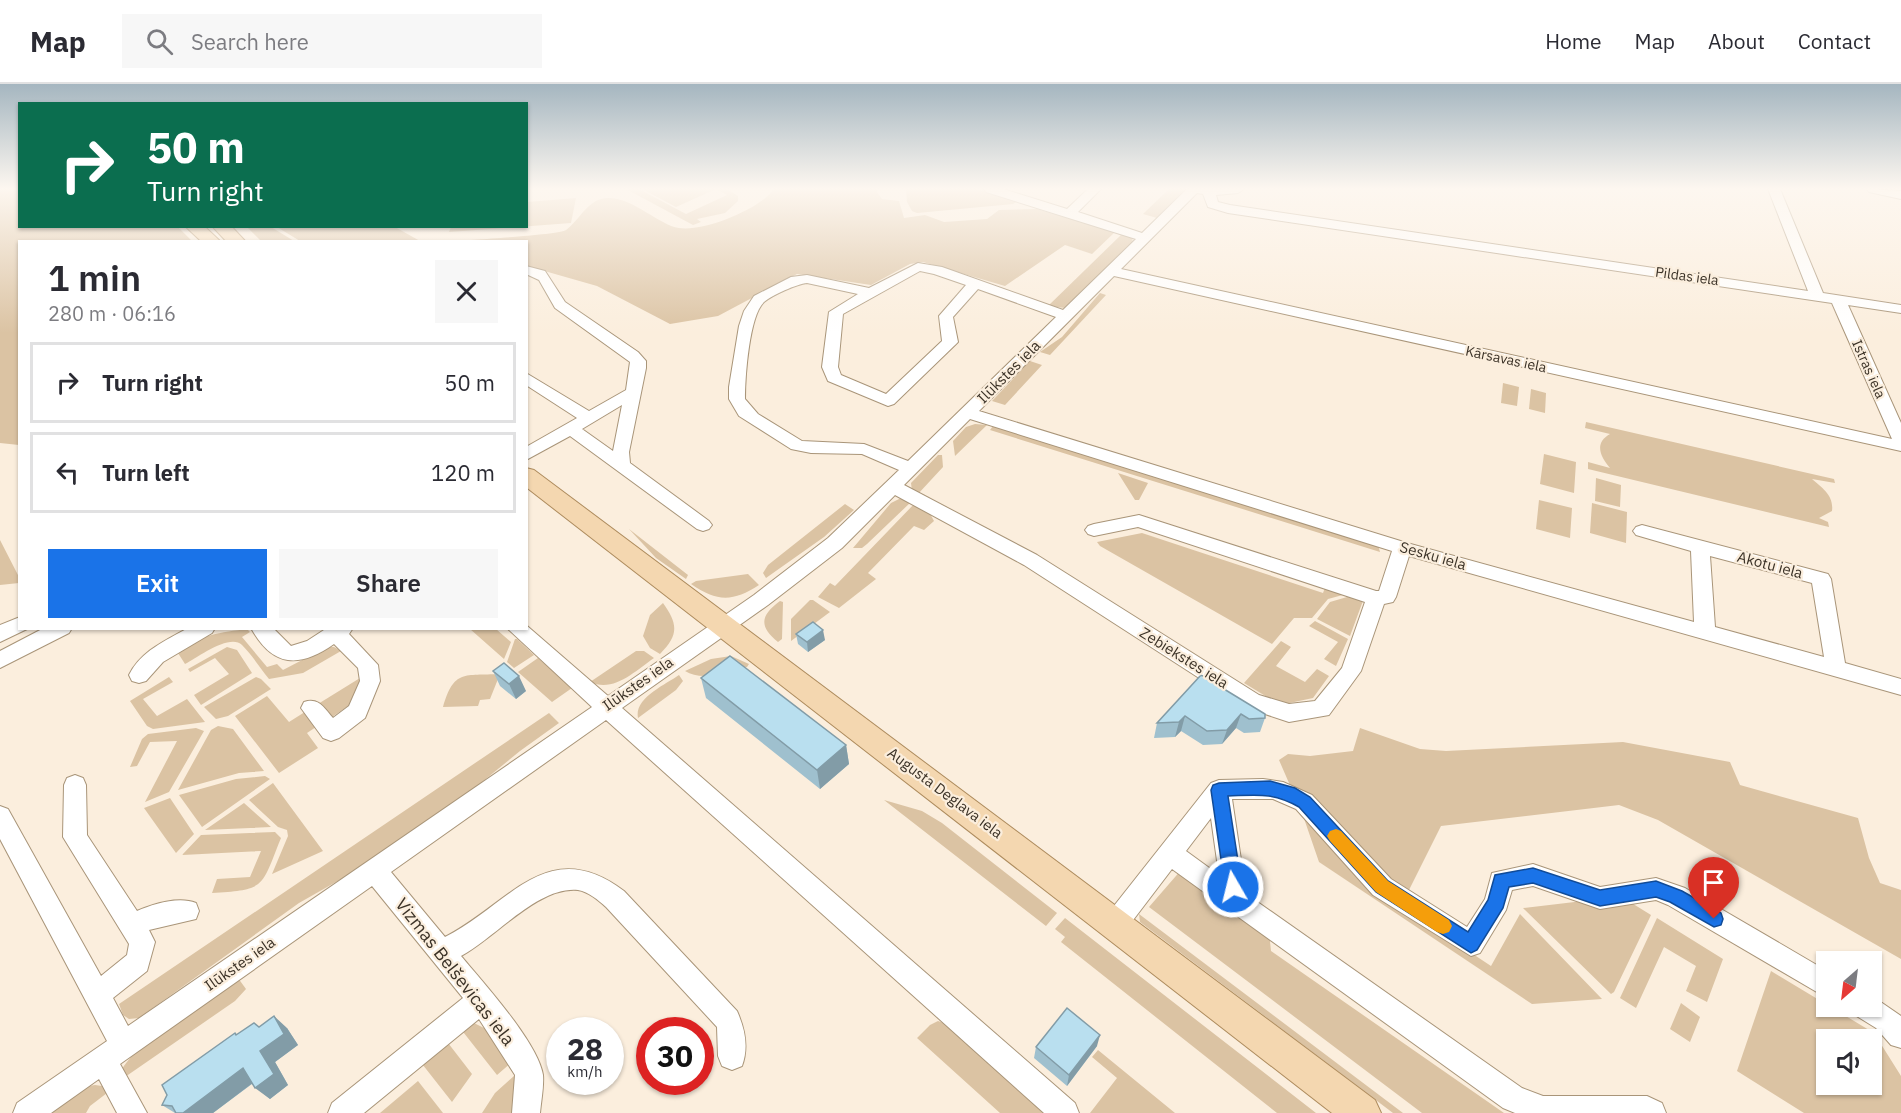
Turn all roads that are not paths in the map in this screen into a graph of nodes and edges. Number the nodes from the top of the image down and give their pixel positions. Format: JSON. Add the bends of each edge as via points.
{"nodes":[{"id":1,"x":1143,"y":237,"type":"edge"},
{"id":2,"x":1420,"y":237,"type":"edge"},
{"id":3,"x":1793,"y":237,"type":"edge"},
{"id":4,"x":1146,"y":238,"type":"joint"},
{"id":5,"x":528,"y":270,"type":"edge"},
{"id":6,"x":1112,"y":271,"type":"junction"},
{"id":7,"x":975,"y":284,"type":"junction"},
{"id":8,"x":869,"y":292,"type":"junction"},
{"id":9,"x":1817,"y":295,"type":"junction"},
{"id":10,"x":1837,"y":298,"type":"junction"},
{"id":11,"x":1901,"y":309,"type":"edge"},
{"id":12,"x":1066,"y":316,"type":"junction"},
{"id":13,"x":528,"y":379,"type":"edge"},
{"id":14,"x":632,"y":393,"type":"junction"},
{"id":15,"x":968,"y":413,"type":"junction"},
{"id":16,"x":590,"y":419,"type":"junction"},
{"id":17,"x":572,"y":430,"type":"junction"},
{"id":18,"x":1901,"y":441,"type":"edge"},
{"id":19,"x":1901,"y":446,"type":"edge"},
{"id":20,"x":528,"y":454,"type":"edge"},
{"id":21,"x":621,"y":466,"type":"junction"},
{"id":22,"x":911,"y":468,"type":"junction"},
{"id":23,"x":528,"y":477,"type":"edge"},
{"id":24,"x":892,"y":486,"type":"junction"},
{"id":25,"x":703,"y":525,"type":"dead end"},
{"id":26,"x":1094,"y":530,"type":"dead end"},
{"id":27,"x":1642,"y":531,"type":"dead end"},
{"id":28,"x":1700,"y":546,"type":"junction"},
{"id":29,"x":1402,"y":548,"type":"junction"},
{"id":30,"x":1376,"y":598,"type":"junction"},
{"id":31,"x":18,"y":625,"type":"edge"},
{"id":32,"x":723,"y":625,"type":"junction"},
{"id":33,"x":58,"y":630,"type":"edge"},
{"id":34,"x":202,"y":630,"type":"edge"},
{"id":35,"x":263,"y":630,"type":"edge"},
{"id":36,"x":519,"y":630,"type":"edge"},
{"id":37,"x":339,"y":631,"type":"edge"},
{"id":38,"x":0,"y":634,"type":"edge"},
{"id":39,"x":1705,"y":634,"type":"junction"},
{"id":40,"x":0,"y":660,"type":"edge"},
{"id":41,"x":1836,"y":669,"type":"junction"},
{"id":42,"x":138,"y":675,"type":"dead end"},
{"id":43,"x":1901,"y":687,"type":"edge"},
{"id":44,"x":604,"y":707,"type":"junction"},
{"id":45,"x":312,"y":708,"type":"dead end"},
{"id":46,"x":75,"y":785,"type":"dead end"},
{"id":47,"x":1219,"y":790,"type":"junction"},
{"id":48,"x":0,"y":816,"type":"edge"},
{"id":49,"x":1170,"y":854,"type":"junction"},
{"id":50,"x":375,"y":871,"type":"junction"},
{"id":51,"x":1240,"y":904,"type":"junction"},
{"id":52,"x":187,"y":910,"type":"dead end"},
{"id":53,"x":1115,"y":924,"type":"junction"},
{"id":54,"x":132,"y":926,"type":"junction"},
{"id":55,"x":441,"y":953,"type":"junction"},
{"id":56,"x":1816,"y":979,"type":"edge"},
{"id":57,"x":96,"y":993,"type":"junction"},
{"id":58,"x":480,"y":1001,"type":"junction"},
{"id":59,"x":1882,"y":1017,"type":"edge"},
{"id":60,"x":1901,"y":1035,"type":"edge"},
{"id":61,"x":113,"y":1052,"type":"junction"},
{"id":62,"x":732,"y":1056,"type":"dead end"},
{"id":63,"x":27,"y":1113,"type":"edge"},
{"id":64,"x":133,"y":1113,"type":"edge"},
{"id":65,"x":342,"y":1113,"type":"edge"},
{"id":66,"x":526,"y":1113,"type":"edge"},
{"id":67,"x":1065,"y":1113,"type":"edge"},
{"id":68,"x":1362,"y":1113,"type":"edge"},
{"id":69,"x":1652,"y":1113,"type":"edge"}],
"edges":[{"from":1,"to":4,"type":"street"},
{"from":2,"to":9,"type":"street","name":"Pildas iela"},
{"from":3,"to":9,"type":"street"},
{"from":4,"to":6,"type":"street","name":"Ilūkstes iela"},
{"from":5,"to":14,"type":"street","via":[[537,271],[547,279],[560,305],[633,355],[639,368]]},
{"from":6,"to":12,"type":"street","name":"Ilūkstes iela"},
{"from":6,"to":19,"type":"street","name":"Kārsavas iela"},
{"from":7,"to":8,"type":"street","via":[[918,267]]},
{"from":7,"to":8,"type":"street","via":[[946,316],[950,342],[888,401],[834,378],[830,367],[836,312]]},
{"from":7,"to":12,"type":"street"},
{"from":8,"to":22,"type":"street","via":[[807,279],[796,280],[759,299],[746,326],[738,399],[752,418],[797,445],[864,449]]},
{"from":9,"to":10,"type":"street","name":"Pildas iela"},
{"from":10,"to":11,"type":"street","name":"Pildas iela"},
{"from":10,"to":18,"type":"street","name":"Istras iela"},
{"from":12,"to":15,"type":"street","name":"Ilūkstes iela"},
{"from":13,"to":16,"type":"street"},
{"from":14,"to":16,"type":"street"},
{"from":14,"to":21,"type":"street"},
{"from":15,"to":22,"type":"street","name":"Ilūkstes iela"},
{"from":15,"to":29,"type":"street","name":"Sesku iela"},
{"from":16,"to":17,"type":"street"},
{"from":17,"to":20,"type":"street"},
{"from":17,"to":21,"type":"street"},
{"from":21,"to":25,"type":"street"},
{"from":22,"to":24,"type":"street","name":"Ilūkstes iela"},
{"from":23,"to":32,"type":"main road","name":"Augusta Deglava iela"},
{"from":24,"to":30,"type":"street","name":"Zebiekstes iela","via":[[1003,544],[1252,701],[1289,713],[1321,709],[1351,671]]},
{"from":24,"to":32,"type":"street","name":"Ilūkstes iela","via":[[835,543]]},
{"from":26,"to":30,"type":"street","via":[[1139,521]]},
{"from":27,"to":28,"type":"street","name":"Akotu iela"},
{"from":28,"to":39,"type":"street"},
{"from":28,"to":41,"type":"street","name":"Akotu iela","via":[[1821,579]]},
{"from":29,"to":30,"type":"street","name":"Zebiekstes iela","via":[[1386,597]]},
{"from":29,"to":39,"type":"street","name":"Sesku iela"},
{"from":31,"to":38,"type":"street"},
{"from":32,"to":44,"type":"street","name":"Ilūkstes iela"},
{"from":32,"to":53,"type":"main road","name":"Augusta Deglava iela"},
{"from":33,"to":40,"type":"street"},
{"from":34,"to":42,"type":"street","via":[[156,656]]},
{"from":35,"to":37,"type":"street","via":[[291,654]]},
{"from":36,"to":44,"type":"street"},
{"from":37,"to":45,"type":"street","via":[[368,665],[371,672],[367,690],[357,712],[331,732]]},
{"from":39,"to":41,"type":"street","name":"Sesku iela"},
{"from":41,"to":43,"type":"street","name":"Sesku iela"},
{"from":44,"to":50,"type":"street","name":"Ilūkstes iela"},
{"from":44,"to":67,"type":"street"},
{"from":46,"to":54,"type":"street","via":[[75,837]]},
{"from":47,"to":49,"type":"street"},
{"from":47,"to":51,"type":"street","via":[[1233,887]]},
{"from":47,"to":56,"type":"street","via":[[1270,787],[1304,802],[1382,887],[1471,944],[1497,902],[1502,881],[1533,875],[1600,898],[1656,889],[1676,896]]},
{"from":48,"to":57,"type":"street"},
{"from":49,"to":51,"type":"street"},
{"from":49,"to":53,"type":"street"},
{"from":50,"to":55,"type":"street","name":"Vizmas Belševicas iela"},
{"from":50,"to":61,"type":"street","name":"Ilūkstes iela"},
{"from":51,"to":69,"type":"street","via":[[1513,1098],[1543,1110]]},
{"from":52,"to":54,"type":"street"},
{"from":53,"to":68,"type":"main road","name":"Augusta Deglava iela"},
{"from":54,"to":57,"type":"street","via":[[142,942],[138,962]]},
{"from":55,"to":58,"type":"street","name":"Vizmas Belševicas iela"},
{"from":55,"to":62,"type":"street","via":[[471,937],[530,892],[564,881],[597,883],[728,1020]]},
{"from":57,"to":61,"type":"street"},
{"from":58,"to":65,"type":"street"},
{"from":58,"to":66,"type":"street","name":"Vizmas Belševicas iela","via":[[524,1062],[529,1075]]},
{"from":59,"to":60,"type":"street"},
{"from":61,"to":63,"type":"street","name":"Ilūkstes iela"},
{"from":61,"to":64,"type":"street"}]}
